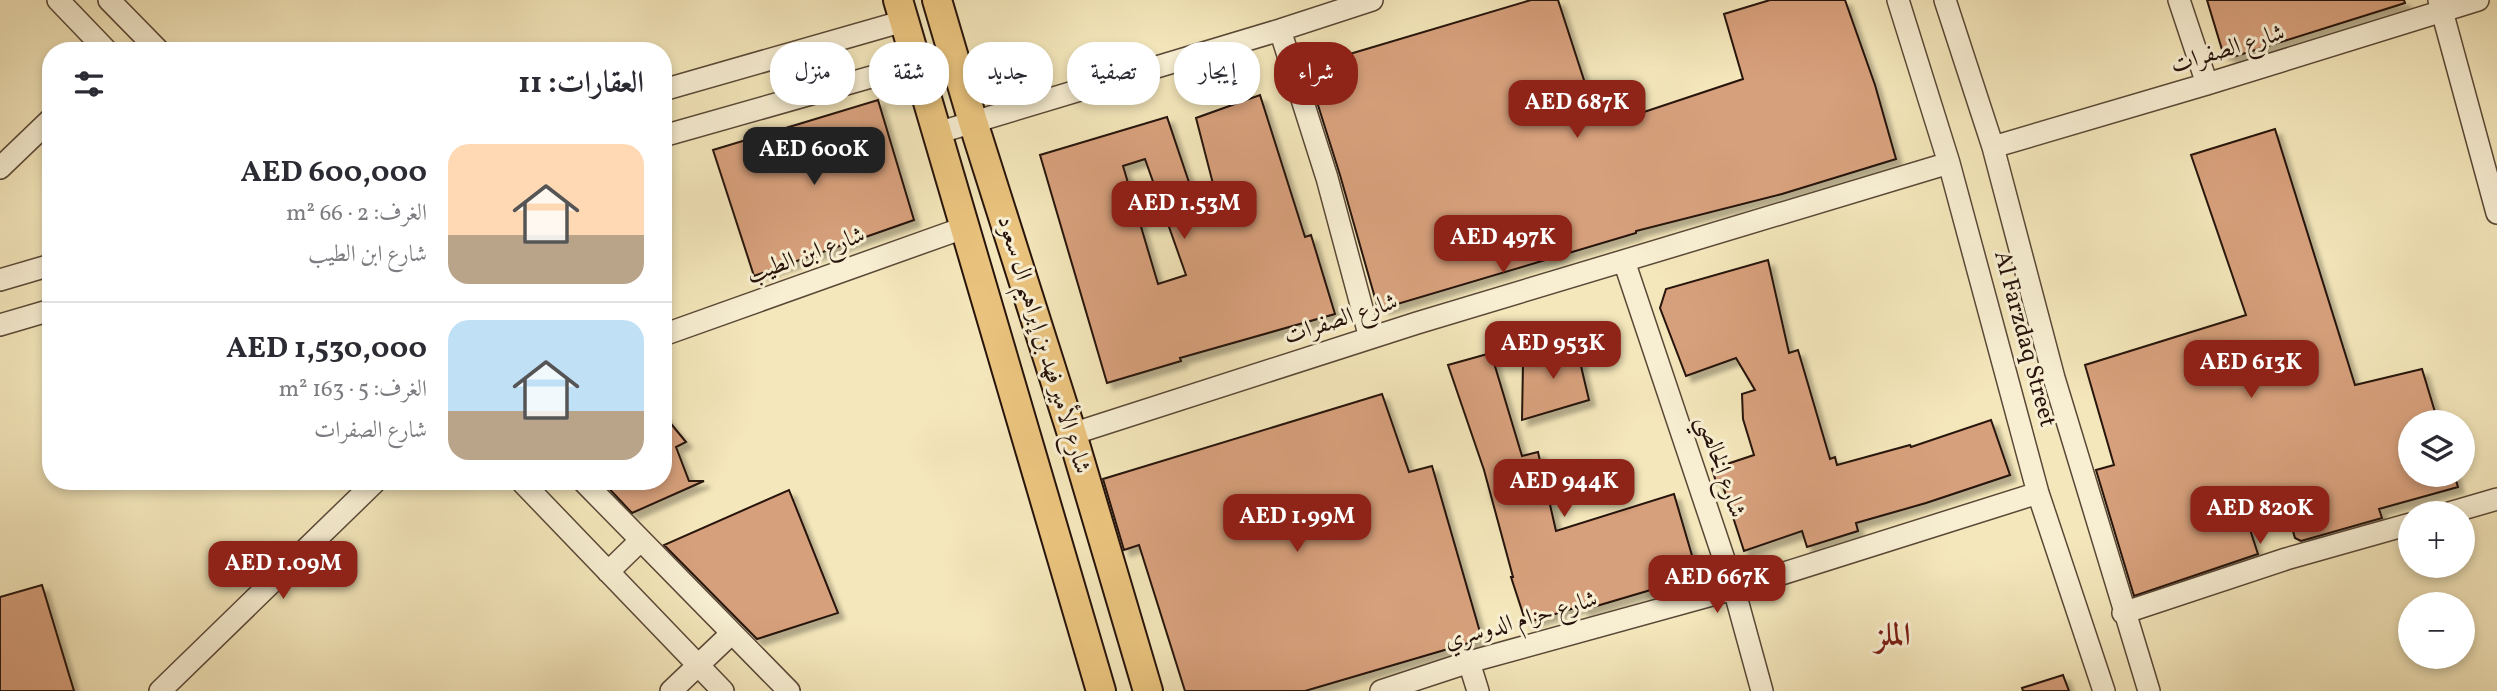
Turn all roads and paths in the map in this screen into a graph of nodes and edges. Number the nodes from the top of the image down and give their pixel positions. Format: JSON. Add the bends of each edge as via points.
{"nodes":[{"id":1,"x":58,"y":0,"type":"edge"},
{"id":2,"x":109,"y":0,"type":"edge"},
{"id":3,"x":937,"y":0,"type":"edge"},
{"id":4,"x":1372,"y":0,"type":"edge"},
{"id":5,"x":1898,"y":0,"type":"edge"},
{"id":6,"x":1945,"y":0,"type":"edge"},
{"id":7,"x":2179,"y":0,"type":"edge"},
{"id":8,"x":2478,"y":0,"type":"edge"},
{"id":9,"x":2441,"y":5,"type":"edge"},
{"id":10,"x":901,"y":10,"type":"edge"},
{"id":11,"x":1280,"y":30,"type":"junction"},
{"id":12,"x":98,"y":42,"type":"edge"},
{"id":13,"x":150,"y":42,"type":"edge"},
{"id":14,"x":910,"y":42,"type":"edge"},
{"id":15,"x":869,"y":78,"type":"edge"},
{"id":16,"x":2207,"y":84,"type":"junction"},
{"id":17,"x":672,"y":87,"type":"edge"},
{"id":18,"x":929,"y":105,"type":"edge"},
{"id":19,"x":973,"y":122,"type":"junction"},
{"id":20,"x":42,"y":128,"type":"edge"},
{"id":21,"x":672,"y":133,"type":"edge"},
{"id":22,"x":937,"y":133,"type":"junction"},
{"id":23,"x":1993,"y":147,"type":"junction"},
{"id":24,"x":1949,"y":163,"type":"junction"},
{"id":25,"x":0,"y":168,"type":"edge"},
{"id":26,"x":2497,"y":213,"type":"edge"},
{"id":27,"x":966,"y":227,"type":"junction"},
{"id":28,"x":1624,"y":261,"type":"junction"},
{"id":29,"x":42,"y":267,"type":"edge"},
{"id":30,"x":0,"y":279,"type":"edge"},
{"id":31,"x":42,"y":313,"type":"edge"},
{"id":32,"x":0,"y":325,"type":"edge"},
{"id":33,"x":672,"y":332,"type":"edge"},
{"id":34,"x":1370,"y":338,"type":"junction"},
{"id":35,"x":1072,"y":434,"type":"junction"},
{"id":36,"x":367,"y":490,"type":"edge"},
{"id":37,"x":530,"y":490,"type":"edge"},
{"id":38,"x":592,"y":490,"type":"edge"},
{"id":39,"x":2038,"y":493,"type":"junction"},
{"id":40,"x":2497,"y":499,"type":"edge"},
{"id":41,"x":2475,"y":505,"type":"edge"},
{"id":42,"x":2398,"y":527,"type":"edge"},
{"id":43,"x":641,"y":540,"type":"junction"},
{"id":44,"x":608,"y":572,"type":"junction"},
{"id":45,"x":1734,"y":589,"type":"junction"},
{"id":46,"x":2123,"y":613,"type":"junction"},
{"id":47,"x":732,"y":633,"type":"junction"},
{"id":48,"x":1469,"y":662,"type":"junction"},
{"id":49,"x":698,"y":665,"type":"junction"},
{"id":50,"x":160,"y":691,"type":"edge"},
{"id":51,"x":671,"y":691,"type":"edge"},
{"id":52,"x":723,"y":691,"type":"edge"},
{"id":53,"x":789,"y":691,"type":"edge"},
{"id":54,"x":1101,"y":691,"type":"edge"},
{"id":55,"x":1148,"y":691,"type":"edge"},
{"id":56,"x":1381,"y":691,"type":"edge"},
{"id":57,"x":1478,"y":691,"type":"edge"},
{"id":58,"x":1762,"y":691,"type":"edge"},
{"id":59,"x":2104,"y":691,"type":"edge"},
{"id":60,"x":2149,"y":691,"type":"edge"}],
"edges":[{"from":1,"to":12,"type":"street"},
{"from":2,"to":13,"type":"street"},
{"from":3,"to":19,"type":"main road","name":"شارع الأمير فهد بن إبراهيم ال سعود"},
{"from":4,"to":11,"type":"street"},
{"from":5,"to":24,"type":"street","name":"Al Farzdaq Street"},
{"from":6,"to":23,"type":"street","name":"Al Farzdaq Street"},
{"from":7,"to":16,"type":"street"},
{"from":8,"to":9,"type":"street","name":"شارع الصفرات"},
{"from":9,"to":16,"type":"street","name":"شارع الصفرات"},
{"from":9,"to":26,"type":"street"},
{"from":10,"to":14,"type":"main road","name":"شارع الأمير فهد بن إبراهيم ال سعود"},
{"from":10,"to":17,"type":"street"},
{"from":11,"to":19,"type":"street"},
{"from":11,"to":34,"type":"street","via":[[1327,178]]},
{"from":15,"to":21,"type":"street"},
{"from":16,"to":23,"type":"street","name":"شارع الصفرات"},
{"from":18,"to":22,"type":"main road","name":"شارع الأمير فهد بن إبراهيم ال سعود"},
{"from":19,"to":22,"type":"street"},
{"from":19,"to":35,"type":"main road","name":"شارع الأمير فهد بن إبراهيم ال سعود"},
{"from":20,"to":25,"type":"street"},
{"from":22,"to":27,"type":"main road","name":"شارع الأمير فهد بن إبراهيم ال سعود"},
{"from":23,"to":46,"type":"street","name":"Al Farzdaq Street"},
{"from":24,"to":28,"type":"street","name":"شارع الصفرات"},
{"from":24,"to":39,"type":"street","name":"Al Farzdaq Street"},
{"from":27,"to":33,"type":"street","name":"شارع ابن الطيب"},
{"from":27,"to":54,"type":"main road","name":"شارع الأمير فهد بن إبراهيم ال سعود"},
{"from":28,"to":34,"type":"street","name":"شارع الصفرات"},
{"from":28,"to":45,"type":"street","name":"شارع الخالصي"},
{"from":29,"to":30,"type":"street"},
{"from":31,"to":32,"type":"street"},
{"from":34,"to":35,"type":"street","name":"شارع الصفرات"},
{"from":35,"to":55,"type":"main road","name":"شارع الأمير فهد بن إبراهيم ال سعود"},
{"from":36,"to":50,"type":"street"},
{"from":37,"to":44,"type":"street"},
{"from":38,"to":43,"type":"street"},
{"from":39,"to":45,"type":"street","name":"شارع حزام الدوسري"},
{"from":39,"to":59,"type":"street","name":"Al Farzdaq Street"},
{"from":40,"to":41,"type":"street"},
{"from":42,"to":46,"type":"street"},
{"from":43,"to":44,"type":"street"},
{"from":43,"to":47,"type":"street"},
{"from":44,"to":49,"type":"street"},
{"from":45,"to":48,"type":"street","name":"شارع حزام الدوسري"},
{"from":45,"to":58,"type":"street","name":"شارع الخالصي"},
{"from":46,"to":60,"type":"street","name":"Al Farzdaq Street"},
{"from":47,"to":49,"type":"street"},
{"from":47,"to":53,"type":"street"},
{"from":48,"to":56,"type":"street","name":"شارع حزام الدوسري"},
{"from":48,"to":57,"type":"street"},
{"from":49,"to":51,"type":"street"},
{"from":49,"to":52,"type":"street"}]}
